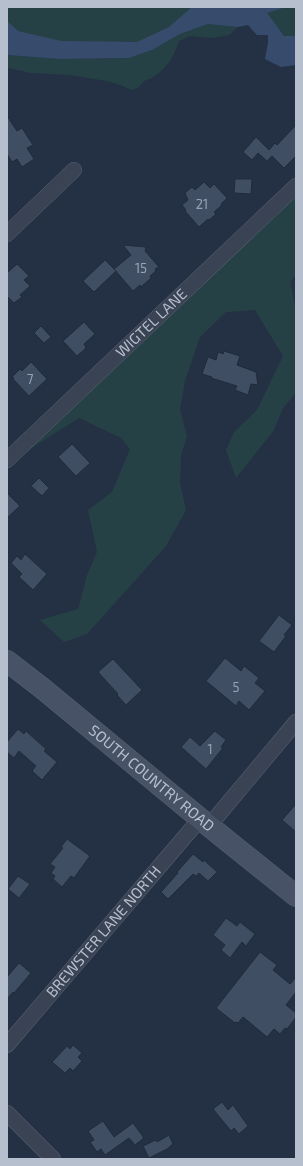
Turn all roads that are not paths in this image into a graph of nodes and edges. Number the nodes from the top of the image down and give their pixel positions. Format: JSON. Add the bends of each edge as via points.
{"nodes":[{"id":1,"x":74,"y":170,"type":"dead end"},
{"id":2,"x":296,"y":186,"type":"edge"},
{"id":3,"x":7,"y":234,"type":"edge"},
{"id":4,"x":7,"y":460,"type":"edge"},
{"id":5,"x":7,"y":661,"type":"edge"},
{"id":6,"x":296,"y":722,"type":"edge"},
{"id":7,"x":204,"y":823,"type":"junction"},
{"id":8,"x":296,"y":896,"type":"edge"},
{"id":9,"x":7,"y":1045,"type":"edge"},
{"id":10,"x":7,"y":1113,"type":"edge"},
{"id":11,"x":53,"y":1159,"type":"edge"}],
"edges":[{"from":1,"to":3,"type":"street"},
{"from":2,"to":4,"type":"street","name":"WIGTEL LANE"},
{"from":5,"to":7,"type":"main road","name":"SOUTH COUNTRY ROAD"},
{"from":6,"to":7,"type":"street","name":"BREWSTER LANE NORTH"},
{"from":7,"to":8,"type":"main road","name":"SOUTH COUNTRY ROAD"},
{"from":7,"to":9,"type":"street","name":"BREWSTER LANE NORTH"},
{"from":10,"to":11,"type":"street"}]}
